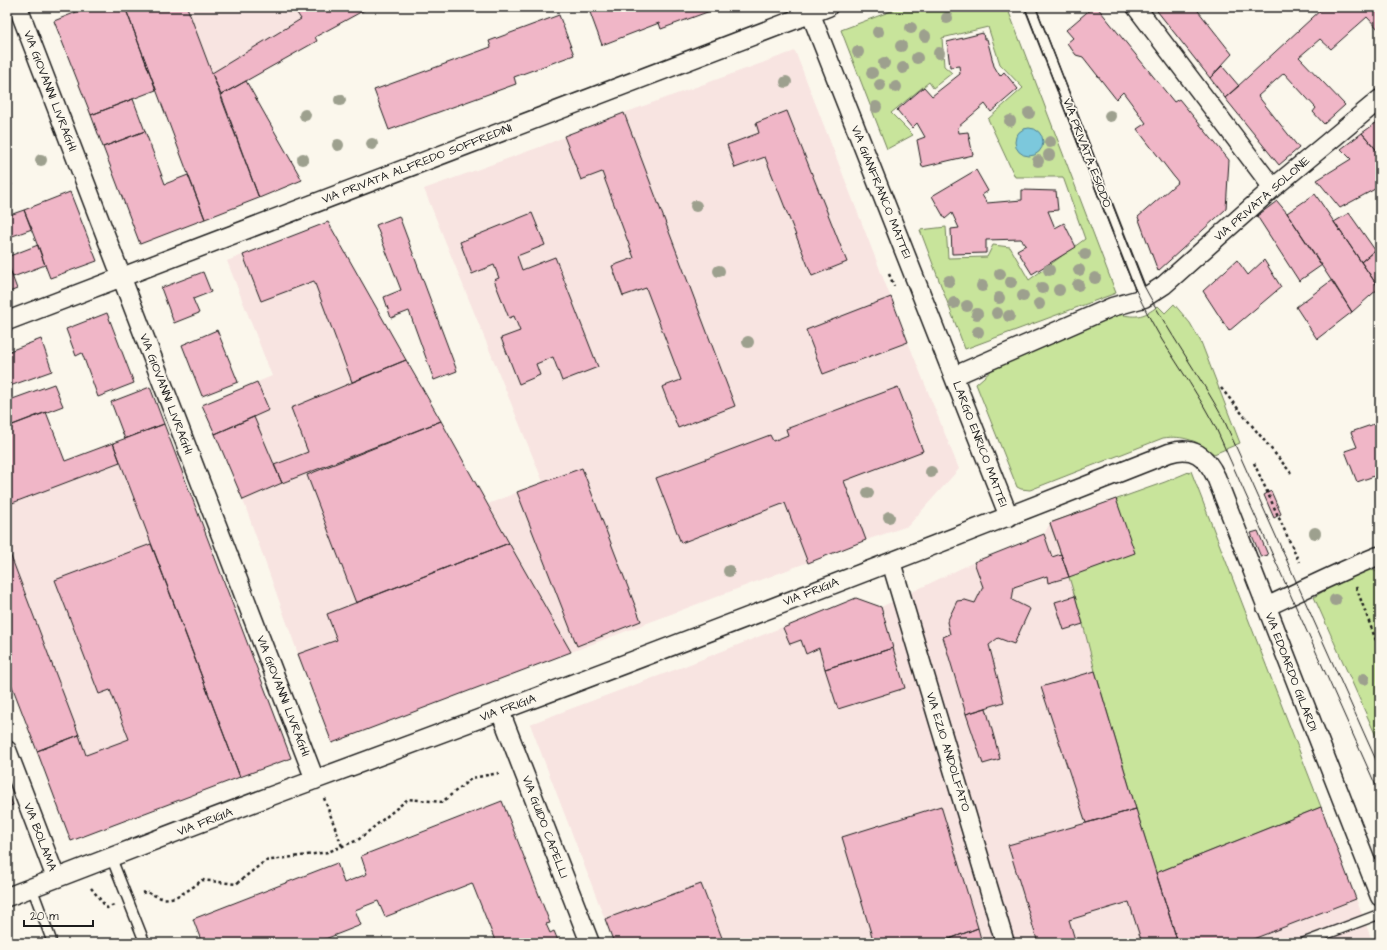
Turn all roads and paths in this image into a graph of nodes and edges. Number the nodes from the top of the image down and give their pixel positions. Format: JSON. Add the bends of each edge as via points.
{"nodes":[{"id":1,"x":18,"y":7,"type":"edge"},
{"id":2,"x":828,"y":7,"type":"edge"},
{"id":3,"x":1030,"y":7,"type":"edge"},
{"id":4,"x":1136,"y":7,"type":"edge"},
{"id":5,"x":809,"y":10,"type":"edge"},
{"id":6,"x":1380,"y":99,"type":"edge"},
{"id":7,"x":1273,"y":188,"type":"junction"},
{"id":8,"x":121,"y":277,"type":"junction"},
{"id":9,"x":1144,"y":298,"type":"junction"},
{"id":10,"x":7,"y":321,"type":"edge"},
{"id":11,"x":954,"y":376,"type":"junction"},
{"id":12,"x":1221,"y":388,"type":"dead end"},
{"id":13,"x":1195,"y":453,"type":"joint"},
{"id":14,"x":1254,"y":463,"type":"dead end"},
{"id":15,"x":1291,"y":473,"type":"dead end"},
{"id":16,"x":1009,"y":517,"type":"junction"},
{"id":17,"x":1380,"y":556,"type":"edge"},
{"id":18,"x":891,"y":562,"type":"junction"},
{"id":19,"x":1298,"y":562,"type":"dead end"},
{"id":20,"x":1355,"y":583,"type":"dead end"},
{"id":21,"x":1266,"y":607,"type":"junction"},
{"id":22,"x":1380,"y":651,"type":"edge"},
{"id":23,"x":500,"y":712,"type":"junction"},
{"id":24,"x":7,"y":750,"type":"edge"},
{"id":25,"x":498,"y":773,"type":"dead end"},
{"id":26,"x":315,"y":780,"type":"junction"},
{"id":27,"x":324,"y":798,"type":"dead end"},
{"id":28,"x":342,"y":846,"type":"junction"},
{"id":29,"x":112,"y":857,"type":"junction"},
{"id":30,"x":56,"y":878,"type":"junction"},
{"id":31,"x":32,"y":888,"type":"junction"},
{"id":32,"x":91,"y":888,"type":"dead end"},
{"id":33,"x":7,"y":897,"type":"edge"},
{"id":34,"x":1380,"y":897,"type":"edge"},
{"id":35,"x":128,"y":899,"type":"junction"},
{"id":36,"x":1380,"y":914,"type":"edge"},
{"id":37,"x":51,"y":939,"type":"dead end"},
{"id":38,"x":145,"y":943,"type":"edge"},
{"id":39,"x":590,"y":943,"type":"edge"},
{"id":40,"x":1005,"y":943,"type":"edge"},
{"id":41,"x":1303,"y":943,"type":"edge"}],
"edges":[{"from":1,"to":8,"type":"street","name":"VIA GIOVANNI LIVRAGHI"},
{"from":2,"to":5,"type":"street","name":"VIA PRIVATA ALFREDO SOFFREDINI"},
{"from":3,"to":9,"type":"lane","name":"VIA PRIVATA ESIODO"},
{"from":4,"to":7,"type":"street"},
{"from":5,"to":8,"type":"street","name":"VIA PRIVATA ALFREDO SOFFREDINI"},
{"from":5,"to":11,"type":"street","name":"VIA GIANFRANCO MATTEI"},
{"from":6,"to":7,"type":"street","name":"VIA PRIVATA SOLONE"},
{"from":7,"to":9,"type":"street","name":"VIA PRIVATA SOLONE","via":[[1164,285]]},
{"from":8,"to":10,"type":"street","name":"VIA PRIVATA ALFREDO SOFFREDINI"},
{"from":8,"to":26,"type":"street","name":"VIA GIOVANNI LIVRAGHI"},
{"from":9,"to":11,"type":"street","name":"LARGO ENRICO MATTEI","via":[[1112,307]]},
{"from":11,"to":16,"type":"street","name":"LARGO ENRICO MATTEI"},
{"from":12,"to":15,"type":"path"},
{"from":13,"to":16,"type":"street","name":"LARGO ENRICO MATTEI","via":[[1175,451]]},
{"from":13,"to":21,"type":"street","name":"VIA EDOARDO GILARDI","via":[[1205,458],[1213,470]]},
{"from":14,"to":19,"type":"path"},
{"from":16,"to":18,"type":"street","name":"VIA FRIGIA"},
{"from":17,"to":21,"type":"street","via":[[1348,568]]},
{"from":18,"to":23,"type":"street","name":"VIA FRIGIA"},
{"from":18,"to":40,"type":"street","name":"VIA EZIO ANDOLFATO"},
{"from":20,"to":22,"type":"path"},
{"from":21,"to":34,"type":"street","name":"VIA EDOARDO GILARDI"},
{"from":23,"to":26,"type":"street","name":"VIA FRIGIA"},
{"from":23,"to":39,"type":"street","name":"VIA GUIDO CAPELLI"},
{"from":24,"to":30,"type":"street","name":"VIA BOLAMA"},
{"from":25,"to":28,"type":"path","via":[[472,778],[442,802],[408,799],[358,840]]},
{"from":26,"to":29,"type":"street","name":"VIA FRIGIA"},
{"from":27,"to":28,"type":"path"},
{"from":28,"to":35,"type":"path","via":[[328,852],[265,861],[236,884],[202,880],[187,892],[176,896],[162,898],[146,892]]},
{"from":29,"to":30,"type":"street","name":"VIA FRIGIA"},
{"from":29,"to":35,"type":"lane"},
{"from":30,"to":31,"type":"street","name":"VIA FRIGIA"},
{"from":31,"to":33,"type":"street","name":"VIA FRIGIA"},
{"from":31,"to":37,"type":"lane"},
{"from":32,"to":35,"type":"path","via":[[107,908]]},
{"from":35,"to":38,"type":"lane"},
{"from":36,"to":41,"type":"lane"}]}
